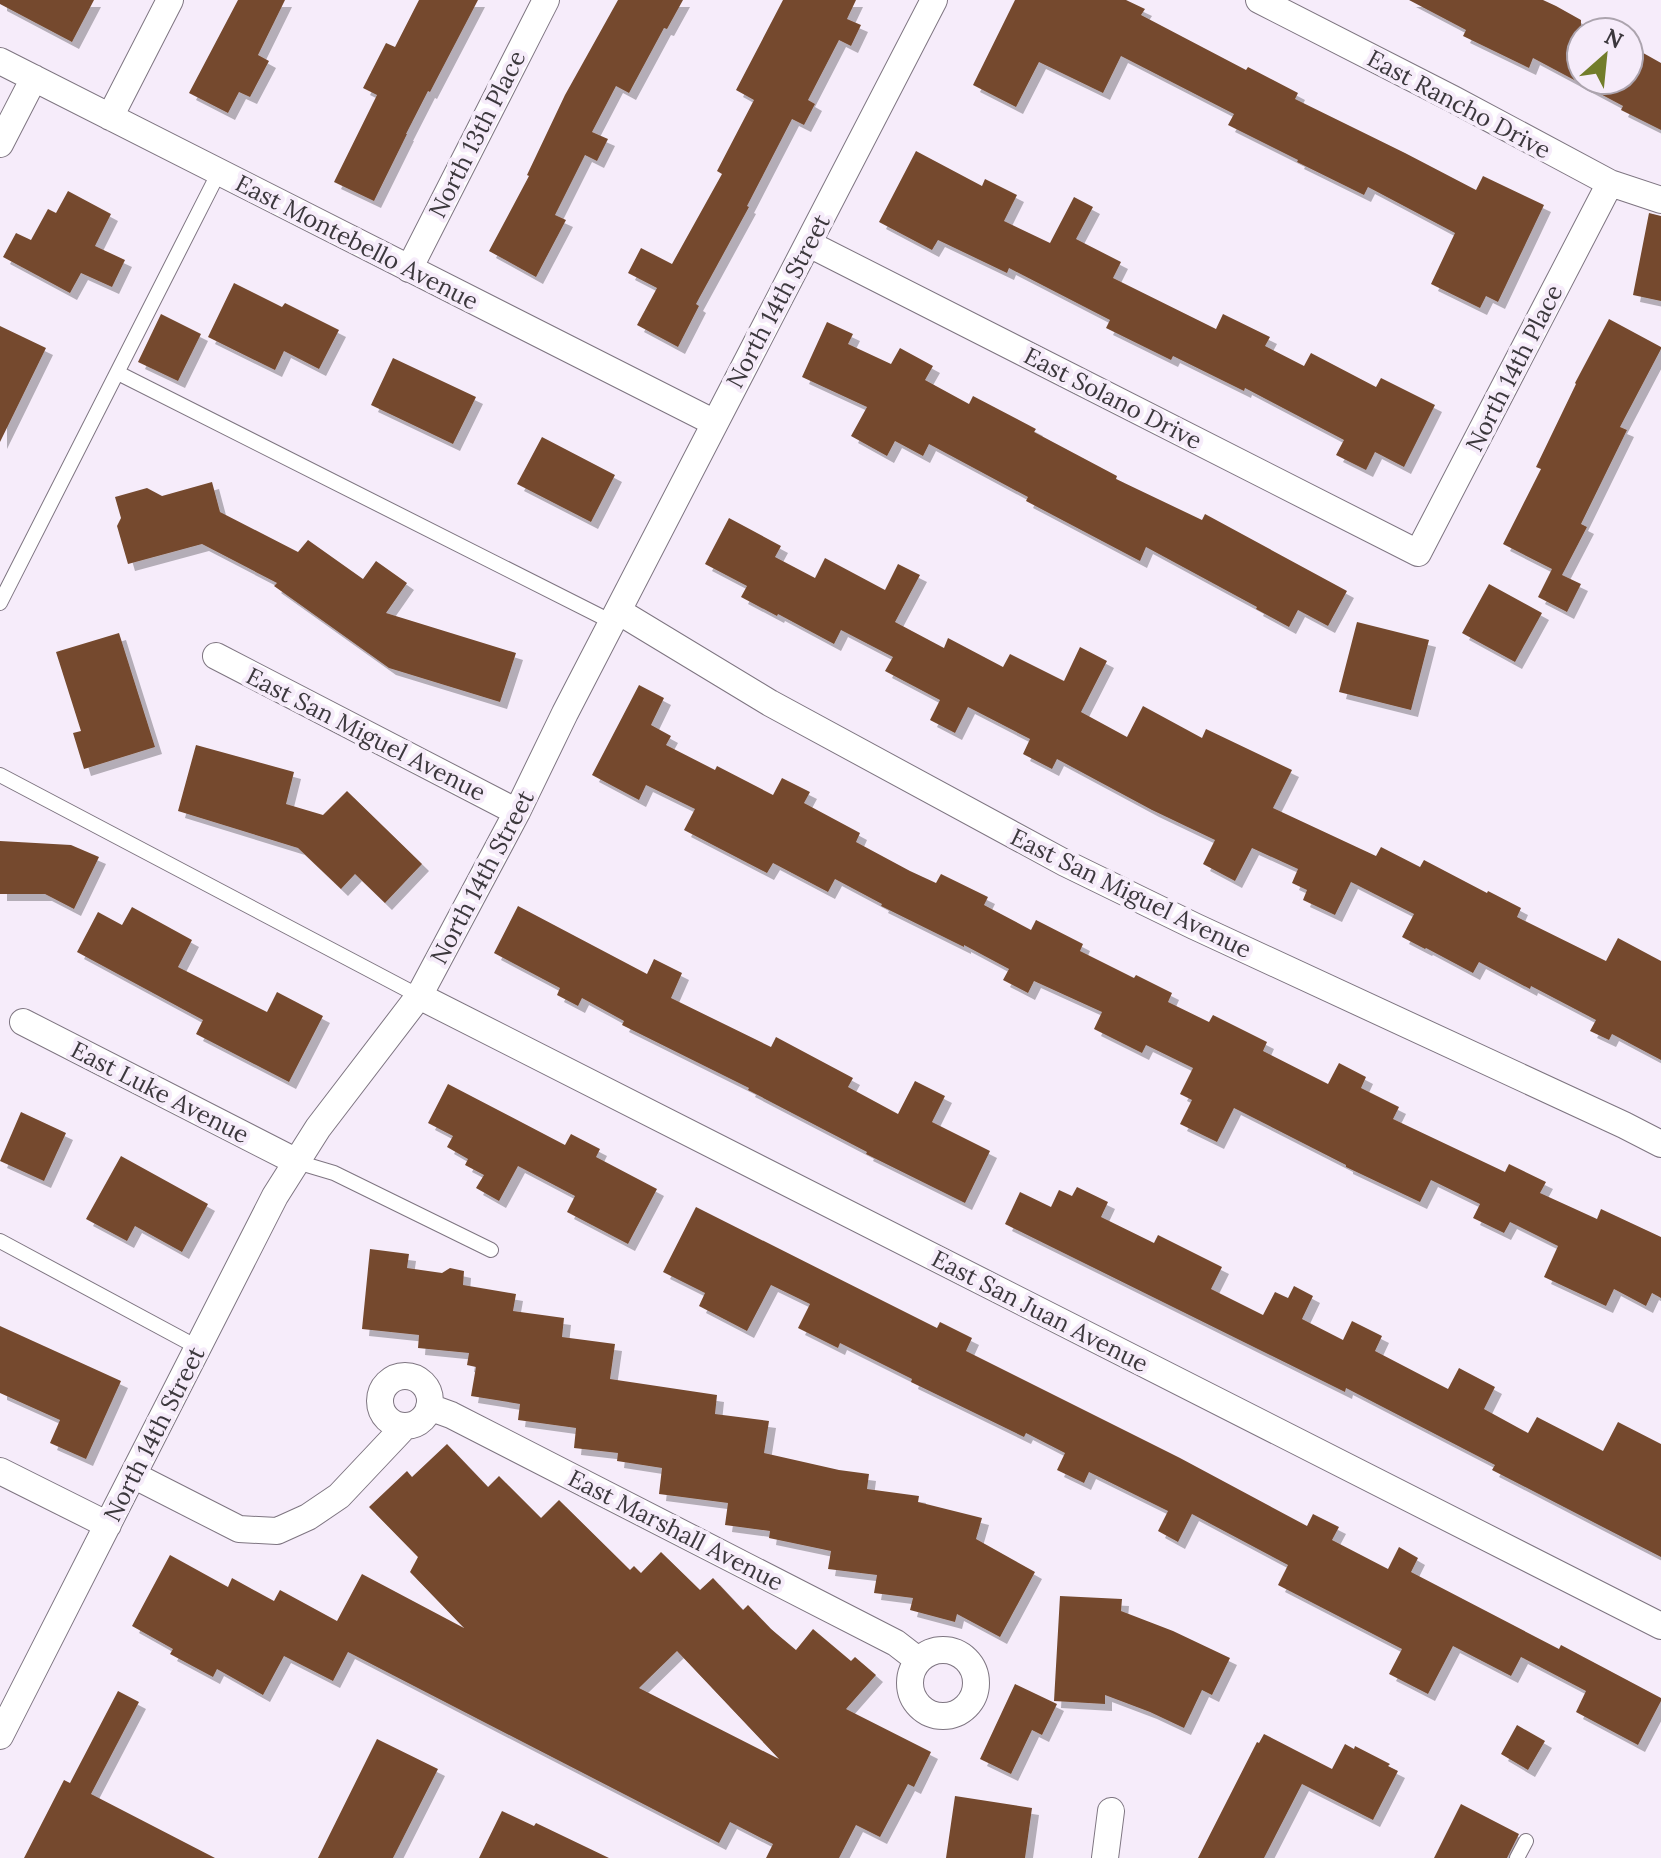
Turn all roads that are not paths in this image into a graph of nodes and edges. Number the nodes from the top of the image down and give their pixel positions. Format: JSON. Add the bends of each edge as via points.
{"nodes":[{"id":1,"x":170,"y":0,"type":"edge"},
{"id":2,"x":546,"y":0,"type":"edge"},
{"id":3,"x":934,"y":0,"type":"edge"},
{"id":4,"x":1259,"y":0,"type":"edge"},
{"id":5,"x":0,"y":61,"type":"edge"},
{"id":6,"x":34,"y":78,"type":"junction"},
{"id":7,"x":110,"y":117,"type":"junction"},
{"id":8,"x":0,"y":144,"type":"edge"},
{"id":9,"x":219,"y":172,"type":"junction"},
{"id":10,"x":1610,"y":183,"type":"junction"},
{"id":11,"x":1661,"y":200,"type":"edge"},
{"id":12,"x":809,"y":244,"type":"junction"},
{"id":13,"x":409,"y":269,"type":"junction"},
{"id":14,"x":118,"y":373,"type":"junction"},
{"id":15,"x":715,"y":423,"type":"junction"},
{"id":16,"x":1418,"y":553,"type":"joint"},
{"id":17,"x":0,"y":603,"type":"edge"},
{"id":18,"x":615,"y":617,"type":"junction"},
{"id":19,"x":216,"y":656,"type":"dead end"},
{"id":20,"x":0,"y":775,"type":"edge"},
{"id":21,"x":517,"y":812,"type":"junction"},
{"id":22,"x":419,"y":996,"type":"junction"},
{"id":23,"x":23,"y":1022,"type":"dead end"},
{"id":24,"x":1661,"y":1144,"type":"edge"},
{"id":25,"x":297,"y":1162,"type":"junction"},
{"id":26,"x":0,"y":1241,"type":"edge"},
{"id":27,"x":491,"y":1250,"type":"dead end"},
{"id":28,"x":197,"y":1347,"type":"junction"},
{"id":29,"x":429,"y":1407,"type":"junction"},
{"id":30,"x":405,"y":1426,"type":"junction"},
{"id":31,"x":0,"y":1471,"type":"edge"},
{"id":32,"x":133,"y":1475,"type":"junction"},
{"id":33,"x":108,"y":1525,"type":"junction"},
{"id":34,"x":1661,"y":1626,"type":"edge"},
{"id":35,"x":918,"y":1660,"type":"dead end"},
{"id":36,"x":0,"y":1736,"type":"edge"},
{"id":37,"x":1111,"y":1811,"type":"dead end"},
{"id":38,"x":1526,"y":1841,"type":"dead end"},
{"id":39,"x":1105,"y":1858,"type":"edge"},
{"id":40,"x":1517,"y":1858,"type":"edge"}],
"edges":[{"from":1,"to":7,"type":"street"},
{"from":2,"to":13,"type":"street","name":"North 13th Place"},
{"from":3,"to":12,"type":"street","name":"North 14th Street"},
{"from":4,"to":10,"type":"street","name":"East Rancho Drive"},
{"from":5,"to":6,"type":"street","name":"East Montebello Avenue"},
{"from":6,"to":7,"type":"street","name":"East Montebello Avenue"},
{"from":6,"to":8,"type":"street"},
{"from":7,"to":9,"type":"street","name":"East Montebello Avenue"},
{"from":9,"to":13,"type":"street","name":"East Montebello Avenue"},
{"from":9,"to":14,"type":"lane"},
{"from":10,"to":11,"type":"street","name":"East Rancho Drive"},
{"from":10,"to":16,"type":"street","name":"North 14th Place"},
{"from":12,"to":15,"type":"street","name":"North 14th Street"},
{"from":12,"to":16,"type":"street","name":"East Solano Drive"},
{"from":13,"to":15,"type":"street","name":"East Montebello Avenue"},
{"from":14,"to":17,"type":"lane"},
{"from":14,"to":18,"type":"lane"},
{"from":15,"to":18,"type":"street","name":"North 14th Street"},
{"from":18,"to":21,"type":"street","name":"North 14th Street"},
{"from":18,"to":24,"type":"street","name":"East San Miguel Avenue","via":[[1065,863]]},
{"from":19,"to":21,"type":"street","name":"East San Miguel Avenue"},
{"from":20,"to":22,"type":"lane"},
{"from":21,"to":22,"type":"street","name":"North 14th Street"},
{"from":22,"to":25,"type":"street","name":"North 14th Street"},
{"from":22,"to":34,"type":"street","name":"East San Juan Avenue"},
{"from":23,"to":25,"type":"street","name":"East Luke Avenue"},
{"from":25,"to":27,"type":"lane","via":[[334,1173]]},
{"from":25,"to":28,"type":"street","name":"North 14th Street"},
{"from":26,"to":28,"type":"lane"},
{"from":28,"to":32,"type":"street","name":"North 14th Street"},
{"from":29,"to":30,"type":"street","via":[[420,1421]]},
{"from":29,"to":30,"type":"street","via":[[428,1391],[416,1379],[400,1376],[386,1384],[380,1399],[384,1415]]},
{"from":29,"to":35,"type":"street","name":"East Marshall Avenue","via":[[896,1643]]},
{"from":30,"to":32,"type":"street","via":[[339,1496],[277,1531],[239,1529]]},
{"from":31,"to":33,"type":"street"},
{"from":32,"to":33,"type":"street","name":"North 14th Street"},
{"from":33,"to":36,"type":"street","name":"North 14th Street"},
{"from":37,"to":39,"type":"street"},
{"from":38,"to":40,"type":"lane"}]}
